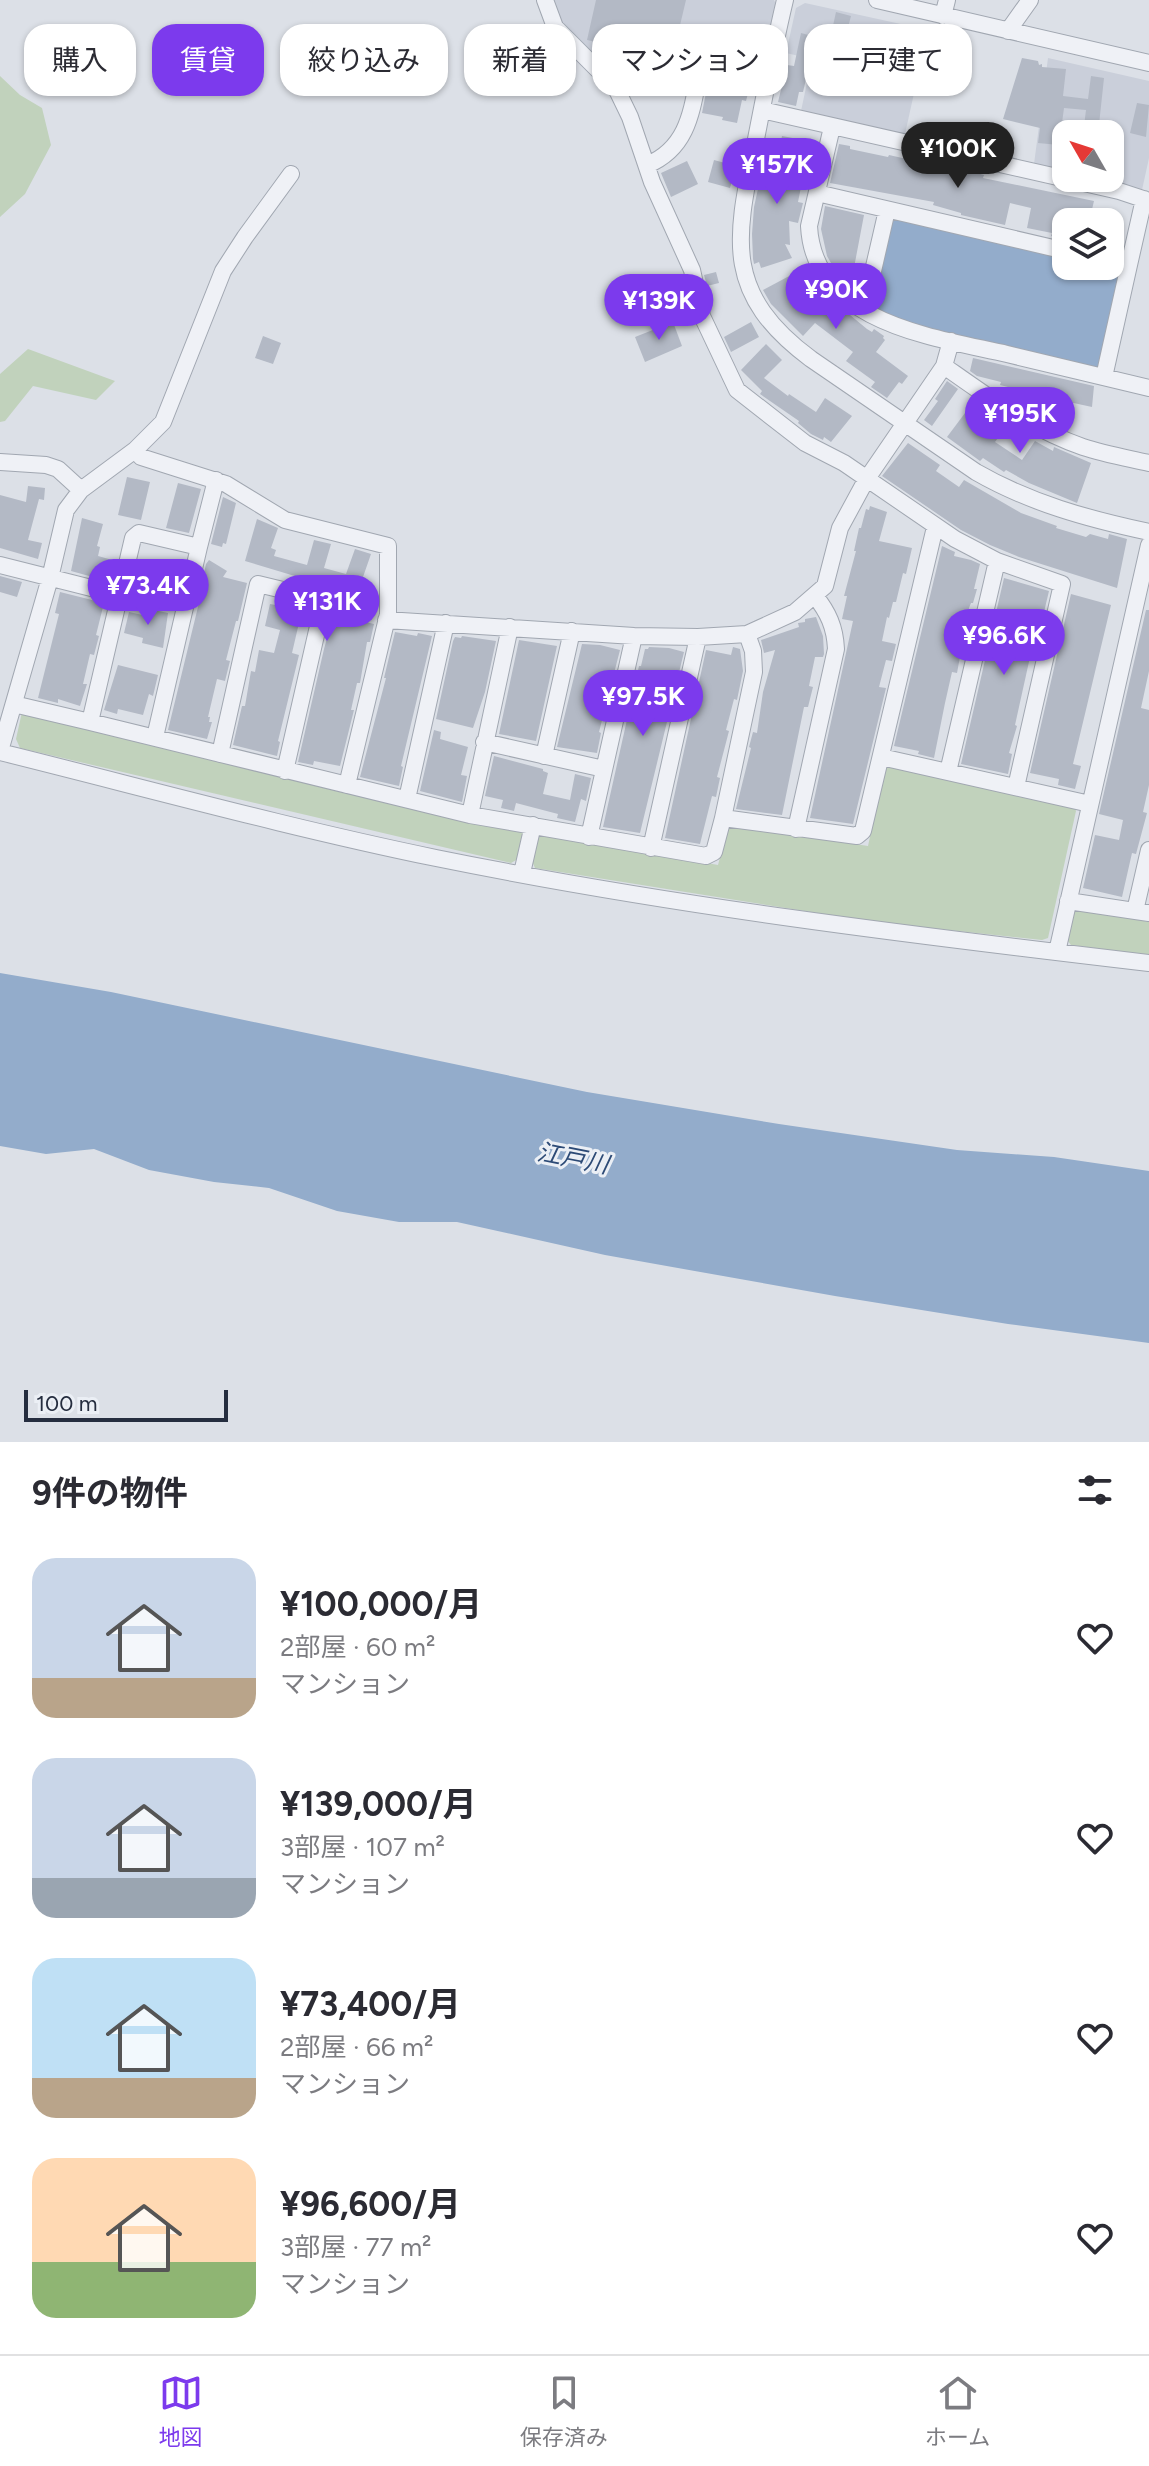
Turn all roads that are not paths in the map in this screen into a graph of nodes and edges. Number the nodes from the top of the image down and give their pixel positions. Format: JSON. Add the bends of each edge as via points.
{"nodes":[{"id":1,"x":545,"y":0,"type":"edge"},
{"id":2,"x":785,"y":0,"type":"edge"},
{"id":3,"x":877,"y":0,"type":"edge"},
{"id":4,"x":1030,"y":0,"type":"edge"},
{"id":5,"x":945,"y":8,"type":"edge"},
{"id":6,"x":779,"y":24,"type":"edge"},
{"id":7,"x":1008,"y":31,"type":"junction"},
{"id":8,"x":592,"y":63,"type":"edge"},
{"id":9,"x":1149,"y":63,"type":"edge"},
{"id":10,"x":620,"y":96,"type":"edge"},
{"id":11,"x":694,"y":96,"type":"edge"},
{"id":12,"x":764,"y":96,"type":"edge"},
{"id":13,"x":762,"y":110,"type":"junction"},
{"id":14,"x":832,"y":127,"type":"junction"},
{"id":15,"x":647,"y":165,"type":"junction"},
{"id":16,"x":291,"y":174,"type":"dead end"},
{"id":17,"x":817,"y":193,"type":"junction"},
{"id":18,"x":1147,"y":200,"type":"edge"},
{"id":19,"x":887,"y":210,"type":"junction"},
{"id":20,"x":1052,"y":248,"type":"edge"},
{"id":21,"x":1124,"y":264,"type":"edge"},
{"id":22,"x":1129,"y":265,"type":"junction"},
{"id":23,"x":864,"y":310,"type":"junction"},
{"id":24,"x":951,"y":341,"type":"junction"},
{"id":25,"x":944,"y":366,"type":"junction"},
{"id":26,"x":1104,"y":377,"type":"junction"},
{"id":27,"x":1149,"y":388,"type":"edge"},
{"id":28,"x":904,"y":422,"type":"junction"},
{"id":29,"x":138,"y":447,"type":"junction"},
{"id":30,"x":0,"y":462,"type":"edge"},
{"id":31,"x":1149,"y":463,"type":"edge"},
{"id":32,"x":216,"y":480,"type":"junction"},
{"id":33,"x":866,"y":480,"type":"junction"},
{"id":34,"x":81,"y":490,"type":"junction"},
{"id":35,"x":935,"y":527,"type":"junction"},
{"id":36,"x":1149,"y":532,"type":"edge"},
{"id":37,"x":1149,"y":545,"type":"edge"},
{"id":38,"x":199,"y":547,"type":"junction"},
{"id":39,"x":997,"y":561,"type":"junction"},
{"id":40,"x":0,"y":565,"type":"edge"},
{"id":41,"x":50,"y":578,"type":"junction"},
{"id":42,"x":119,"y":595,"type":"junction"},
{"id":43,"x":815,"y":596,"type":"junction"},
{"id":44,"x":1143,"y":601,"type":"edge"},
{"id":45,"x":386,"y":620,"type":"junction"},
{"id":46,"x":446,"y":623,"type":"junction"},
{"id":47,"x":510,"y":627,"type":"junction"},
{"id":48,"x":572,"y":631,"type":"junction"},
{"id":49,"x":747,"y":634,"type":"junction"},
{"id":50,"x":634,"y":636,"type":"junction"},
{"id":51,"x":698,"y":637,"type":"junction"},
{"id":52,"x":22,"y":706,"type":"dead end"},
{"id":53,"x":90,"y":722,"type":"junction"},
{"id":54,"x":155,"y":737,"type":"junction"},
{"id":55,"x":484,"y":742,"type":"junction"},
{"id":56,"x":0,"y":751,"type":"edge"},
{"id":57,"x":220,"y":754,"type":"junction"},
{"id":58,"x":544,"y":756,"type":"junction"},
{"id":59,"x":881,"y":757,"type":"junction"},
{"id":60,"x":604,"y":769,"type":"junction"},
{"id":61,"x":285,"y":771,"type":"junction"},
{"id":62,"x":948,"y":772,"type":"junction"},
{"id":63,"x":347,"y":785,"type":"junction"},
{"id":64,"x":1016,"y":787,"type":"junction"},
{"id":65,"x":407,"y":799,"type":"junction"},
{"id":66,"x":1090,"y":804,"type":"junction"},
{"id":67,"x":470,"y":815,"type":"junction"},
{"id":68,"x":723,"y":818,"type":"junction"},
{"id":69,"x":533,"y":825,"type":"junction"},
{"id":70,"x":796,"y":829,"type":"junction"},
{"id":71,"x":589,"y":837,"type":"junction"},
{"id":72,"x":651,"y":848,"type":"junction"},
{"id":73,"x":1149,"y":850,"type":"edge"},
{"id":74,"x":522,"y":873,"type":"junction"},
{"id":75,"x":1068,"y":901,"type":"junction"},
{"id":76,"x":1142,"y":912,"type":"edge"},
{"id":77,"x":1057,"y":952,"type":"junction"},
{"id":78,"x":1149,"y":963,"type":"edge"}],
"edges":[{"from":1,"to":8,"type":"street","via":[[555,27]]},
{"from":2,"to":6,"type":"street"},
{"from":3,"to":5,"type":"street"},
{"from":4,"to":7,"type":"street"},
{"from":5,"to":7,"type":"street"},
{"from":7,"to":9,"type":"street"},
{"from":10,"to":15,"type":"street"},
{"from":11,"to":15,"type":"street","via":[[681,140]]},
{"from":12,"to":13,"type":"street"},
{"from":13,"to":14,"type":"street"},
{"from":13,"to":28,"type":"street","via":[[741,213],[741,260],[751,289],[767,318],[790,343]]},
{"from":14,"to":17,"type":"street"},
{"from":14,"to":18,"type":"street"},
{"from":15,"to":33,"type":"street","via":[[692,270],[702,316],[737,390],[805,443]]},
{"from":16,"to":29,"type":"street","via":[[223,271],[168,411]]},
{"from":17,"to":19,"type":"street"},
{"from":17,"to":23,"type":"street","via":[[809,226],[813,253],[829,283]]},
{"from":18,"to":22,"type":"street"},
{"from":19,"to":20,"type":"street"},
{"from":19,"to":23,"type":"street"},
{"from":21,"to":22,"type":"street"},
{"from":22,"to":26,"type":"street"},
{"from":23,"to":24,"type":"street","via":[[898,327]]},
{"from":24,"to":25,"type":"street"},
{"from":24,"to":26,"type":"street"},
{"from":25,"to":28,"type":"street"},
{"from":25,"to":31,"type":"street","via":[[1041,429],[1097,451]]},
{"from":26,"to":27,"type":"street"},
{"from":28,"to":33,"type":"street"},
{"from":28,"to":36,"type":"street","via":[[1002,487],[1033,501]]},
{"from":29,"to":32,"type":"street","via":[[141,457]]},
{"from":29,"to":34,"type":"street"},
{"from":30,"to":34,"type":"street","via":[[58,469]]},
{"from":32,"to":38,"type":"street"},
{"from":32,"to":45,"type":"street","via":[[285,520],[388,546]]},
{"from":33,"to":35,"type":"street"},
{"from":33,"to":43,"type":"street","via":[[840,528],[825,586]]},
{"from":34,"to":41,"type":"street","via":[[66,510]]},
{"from":35,"to":39,"type":"street"},
{"from":35,"to":59,"type":"street"},
{"from":37,"to":44,"type":"street"},
{"from":38,"to":42,"type":"street","via":[[139,533],[133,538]]},
{"from":38,"to":54,"type":"street"},
{"from":39,"to":62,"type":"street"},
{"from":39,"to":64,"type":"street","via":[[1062,584]]},
{"from":40,"to":41,"type":"street"},
{"from":41,"to":42,"type":"street"},
{"from":41,"to":56,"type":"street"},
{"from":42,"to":53,"type":"street"},
{"from":43,"to":49,"type":"street","via":[[795,612]]},
{"from":43,"to":70,"type":"street","via":[[835,630],[836,649]]},
{"from":44,"to":66,"type":"street"},
{"from":45,"to":46,"type":"street"},
{"from":45,"to":63,"type":"street"},
{"from":46,"to":47,"type":"street"},
{"from":46,"to":65,"type":"street"},
{"from":47,"to":48,"type":"street"},
{"from":47,"to":55,"type":"street"},
{"from":48,"to":50,"type":"street"},
{"from":48,"to":58,"type":"street"},
{"from":49,"to":51,"type":"street"},
{"from":49,"to":68,"type":"street","via":[[754,672]]},
{"from":50,"to":51,"type":"street"},
{"from":50,"to":60,"type":"street"},
{"from":51,"to":72,"type":"street"},
{"from":52,"to":53,"type":"street"},
{"from":53,"to":54,"type":"street"},
{"from":54,"to":57,"type":"street"},
{"from":55,"to":58,"type":"street"},
{"from":55,"to":67,"type":"street"},
{"from":56,"to":74,"type":"street","via":[[374,843]]},
{"from":57,"to":61,"type":"street"},
{"from":57,"to":61,"type":"street","via":[[258,584],[324,600]]},
{"from":58,"to":60,"type":"street"},
{"from":59,"to":62,"type":"street"},
{"from":59,"to":70,"type":"street","via":[[863,831],[857,836]]},
{"from":60,"to":71,"type":"street"},
{"from":61,"to":63,"type":"street"},
{"from":62,"to":64,"type":"street"},
{"from":63,"to":65,"type":"street"},
{"from":64,"to":66,"type":"street"},
{"from":65,"to":67,"type":"street"},
{"from":66,"to":75,"type":"street"},
{"from":67,"to":69,"type":"street"},
{"from":68,"to":70,"type":"street"},
{"from":68,"to":72,"type":"street","via":[[714,852],[706,856]]},
{"from":69,"to":71,"type":"street"},
{"from":69,"to":74,"type":"street"},
{"from":71,"to":72,"type":"street"},
{"from":73,"to":76,"type":"street"},
{"from":74,"to":77,"type":"street","via":[[667,901]]},
{"from":75,"to":76,"type":"street"},
{"from":75,"to":77,"type":"street"},
{"from":77,"to":78,"type":"street"}]}
